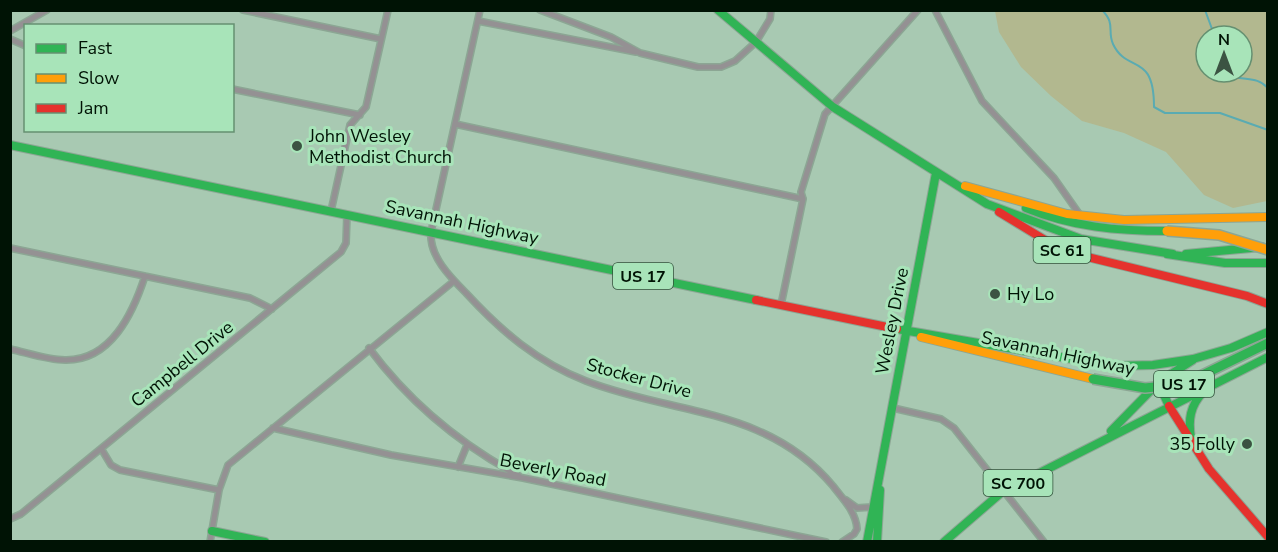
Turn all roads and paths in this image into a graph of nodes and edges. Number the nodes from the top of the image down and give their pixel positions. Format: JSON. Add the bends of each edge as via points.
{"nodes":[{"id":1,"x":47,"y":10,"type":"edge"},
{"id":2,"x":243,"y":10,"type":"edge"},
{"id":3,"x":388,"y":10,"type":"edge"},
{"id":4,"x":480,"y":10,"type":"edge"},
{"id":5,"x":540,"y":10,"type":"edge"},
{"id":6,"x":718,"y":10,"type":"edge"},
{"id":7,"x":771,"y":10,"type":"edge"},
{"id":8,"x":918,"y":10,"type":"edge"},
{"id":9,"x":935,"y":10,"type":"edge"},
{"id":10,"x":478,"y":21,"type":"junction"},
{"id":11,"x":10,"y":31,"type":"edge"},
{"id":12,"x":10,"y":39,"type":"edge"},
{"id":13,"x":381,"y":39,"type":"junction"},
{"id":14,"x":756,"y":42,"type":"junction"},
{"id":15,"x":24,"y":45,"type":"edge"},
{"id":16,"x":640,"y":53,"type":"junction"},
{"id":17,"x":234,"y":88,"type":"edge"},
{"id":18,"x":833,"y":107,"type":"junction"},
{"id":19,"x":360,"y":115,"type":"junction"},
{"id":20,"x":454,"y":124,"type":"junction"},
{"id":21,"x":10,"y":145,"type":"edge"},
{"id":22,"x":936,"y":173,"type":"junction"},
{"id":23,"x":951,"y":181,"type":"junction"},
{"id":24,"x":1002,"y":197,"type":"junction"},
{"id":25,"x":803,"y":199,"type":"junction"},
{"id":26,"x":1071,"y":200,"type":"junction"},
{"id":27,"x":987,"y":204,"type":"junction"},
{"id":28,"x":331,"y":212,"type":"junction"},
{"id":29,"x":1067,"y":214,"type":"junction"},
{"id":30,"x":347,"y":215,"type":"junction"},
{"id":31,"x":1080,"y":215,"type":"junction"},
{"id":32,"x":1268,"y":217,"type":"edge"},
{"id":33,"x":431,"y":232,"type":"junction"},
{"id":34,"x":10,"y":248,"type":"edge"},
{"id":35,"x":1268,"y":248,"type":"edge"},
{"id":36,"x":1167,"y":254,"type":"junction"},
{"id":37,"x":1268,"y":263,"type":"edge"},
{"id":38,"x":145,"y":276,"type":"junction"},
{"id":39,"x":454,"y":281,"type":"junction"},
{"id":40,"x":1268,"y":304,"type":"edge"},
{"id":41,"x":781,"y":305,"type":"junction"},
{"id":42,"x":272,"y":309,"type":"junction"},
{"id":43,"x":906,"y":331,"type":"junction"},
{"id":44,"x":1268,"y":332,"type":"edge"},
{"id":45,"x":1268,"y":343,"type":"edge"},
{"id":46,"x":369,"y":348,"type":"junction"},
{"id":47,"x":10,"y":349,"type":"edge"},
{"id":48,"x":1268,"y":357,"type":"edge"},
{"id":49,"x":1192,"y":360,"type":"junction"},
{"id":50,"x":1167,"y":376,"type":"junction"},
{"id":51,"x":1211,"y":385,"type":"junction"},
{"id":52,"x":1169,"y":406,"type":"junction"},
{"id":53,"x":893,"y":408,"type":"junction"},
{"id":54,"x":273,"y":428,"type":"junction"},
{"id":55,"x":1102,"y":438,"type":"junction"},
{"id":56,"x":1192,"y":442,"type":"junction"},
{"id":57,"x":467,"y":445,"type":"junction"},
{"id":58,"x":102,"y":450,"type":"junction"},
{"id":59,"x":458,"y":467,"type":"junction"},
{"id":60,"x":880,"y":475,"type":"junction"},
{"id":61,"x":523,"y":478,"type":"junction"},
{"id":62,"x":219,"y":490,"type":"junction"},
{"id":63,"x":1002,"y":492,"type":"junction"},
{"id":64,"x":842,"y":497,"type":"junction"},
{"id":65,"x":872,"y":507,"type":"junction"},
{"id":66,"x":10,"y":519,"type":"edge"},
{"id":67,"x":212,"y":531,"type":"junction"},
{"id":68,"x":1268,"y":537,"type":"edge"},
{"id":69,"x":210,"y":542,"type":"edge"},
{"id":70,"x":265,"y":542,"type":"edge"},
{"id":71,"x":826,"y":542,"type":"edge"},
{"id":72,"x":842,"y":542,"type":"edge"},
{"id":73,"x":867,"y":542,"type":"edge"},
{"id":74,"x":877,"y":542,"type":"edge"},
{"id":75,"x":944,"y":542,"type":"edge"},
{"id":76,"x":1044,"y":542,"type":"edge"}],
"edges":[{"from":1,"to":11,"type":"street"},
{"from":2,"to":13,"type":"street"},
{"from":3,"to":13,"type":"street"},
{"from":4,"to":10,"type":"street"},
{"from":5,"to":16,"type":"street","via":[[611,37]]},
{"from":6,"to":14,"type":"main road","number":"SC 61"},
{"from":7,"to":14,"type":"street"},
{"from":8,"to":18,"type":"street"},
{"from":9,"to":26,"type":"street","via":[[982,101]]},
{"from":10,"to":16,"type":"street"},
{"from":10,"to":20,"type":"street"},
{"from":12,"to":15,"type":"street"},
{"from":13,"to":19,"type":"street","via":[[366,106]]},
{"from":14,"to":16,"type":"street","via":[[735,61],[721,67],[698,67]]},
{"from":14,"to":18,"type":"main road","number":"SC 61"},
{"from":17,"to":19,"type":"street"},
{"from":18,"to":22,"type":"main road","number":"SC 61"},
{"from":18,"to":25,"type":"street","via":[[821,123],[801,192]]},
{"from":19,"to":28,"type":"street","via":[[350,125]]},
{"from":20,"to":25,"type":"street"},
{"from":20,"to":33,"type":"street"},
{"from":21,"to":28,"type":"main road","name":"Savannah Highway","number":"US 17"},
{"from":22,"to":23,"type":"main road","number":"SC 61"},
{"from":22,"to":43,"type":"main road","name":"Wesley Drive"},
{"from":23,"to":24,"type":"main road","number":"SC 61"},
{"from":23,"to":27,"type":"main road","number":"SC 61"},
{"from":24,"to":29,"type":"main road"},
{"from":24,"to":35,"type":"main road","number":"SC 61","bridge":true,"via":[[1047,217],[1092,228],[1218,233]]},
{"from":25,"to":41,"type":"street"},
{"from":26,"to":29,"type":"street"},
{"from":26,"to":31,"type":"street"},
{"from":27,"to":36,"type":"main road","via":[[1081,239]]},
{"from":27,"to":40,"type":"main road","number":"SC 61","via":[[1063,251]]},
{"from":28,"to":30,"type":"main road","name":"Savannah Highway","number":"US 17"},
{"from":29,"to":31,"type":"main road"},
{"from":30,"to":33,"type":"main road","name":"Savannah Highway","number":"US 17"},
{"from":30,"to":42,"type":"street","name":"Campbell Drive","via":[[346,243],[341,252]]},
{"from":31,"to":32,"type":"main road","via":[[1124,220]]},
{"from":33,"to":39,"type":"street","name":"Stocker Drive","via":[[431,249]]},
{"from":33,"to":41,"type":"main road","name":"Savannah Highway","number":"US 17"},
{"from":34,"to":38,"type":"street"},
{"from":35,"to":36,"type":"main road"},
{"from":36,"to":37,"type":"main road","via":[[1225,263]]},
{"from":38,"to":42,"type":"street","via":[[250,298]]},
{"from":38,"to":47,"type":"street","via":[[123,327],[109,342],[84,357],[63,361]]},
{"from":39,"to":46,"type":"street"},
{"from":39,"to":64,"type":"street","name":"Stocker Drive","via":[[499,329],[550,363],[584,381],[712,413],[766,433],[794,449]]},
{"from":41,"to":43,"type":"main road","name":"Savannah Highway","number":"US 17"},
{"from":42,"to":58,"type":"street","name":"Campbell Drive"},
{"from":43,"to":45,"type":"main road","name":"Savannah Highway","number":"US 17","bridge":true,"via":[[937,343],[1132,387],[1177,385]]},
{"from":43,"to":49,"type":"main road","name":"Savannah Highway","number":"US 17","via":[[942,334],[1112,366],[1157,366]]},
{"from":43,"to":53,"type":"main road","name":"Wesley Drive"},
{"from":44,"to":49,"type":"main road","name":"Savannah Highway","number":"US 17"},
{"from":46,"to":54,"type":"street"},
{"from":46,"to":57,"type":"street","via":[[403,389]]},
{"from":48,"to":51,"type":"main road","number":"SC 700"},
{"from":49,"to":50,"type":"main road"},
{"from":50,"to":52,"type":"main road","via":[[1164,395]]},
{"from":50,"to":55,"type":"main road","number":"SC 700"},
{"from":51,"to":52,"type":"main road","number":"SC 700"},
{"from":51,"to":56,"type":"main road","via":[[1190,412]]},
{"from":52,"to":55,"type":"main road","number":"SC 700"},
{"from":52,"to":56,"type":"main road"},
{"from":53,"to":60,"type":"main road","name":"Wesley Drive"},
{"from":53,"to":63,"type":"street","via":[[941,419],[954,428]]},
{"from":54,"to":59,"type":"street","name":"Beverly Road"},
{"from":54,"to":62,"type":"street","via":[[228,465]]},
{"from":55,"to":63,"type":"main road","number":"SC 700"},
{"from":56,"to":68,"type":"main road","via":[[1222,485]]},
{"from":57,"to":59,"type":"street"},
{"from":57,"to":61,"type":"street"},
{"from":58,"to":62,"type":"street","via":[[111,465],[120,470]]},
{"from":58,"to":66,"type":"street","name":"Campbell Drive"},
{"from":59,"to":61,"type":"street","name":"Beverly Road"},
{"from":60,"to":65,"type":"main road","name":"Wesley Drive"},
{"from":60,"to":74,"type":"main road","name":"Wesley Drive"},
{"from":61,"to":71,"type":"street","name":"Beverly Road"},
{"from":62,"to":67,"type":"street"},
{"from":63,"to":75,"type":"main road","number":"SC 700"},
{"from":63,"to":76,"type":"street"},
{"from":64,"to":65,"type":"street","name":"Stocker Drive","via":[[857,507]]},
{"from":64,"to":72,"type":"street","name":"Stocker Drive","via":[[857,529]]},
{"from":65,"to":73,"type":"main road","name":"Wesley Drive"},
{"from":67,"to":69,"type":"street"},
{"from":67,"to":70,"type":"main road"}]}
